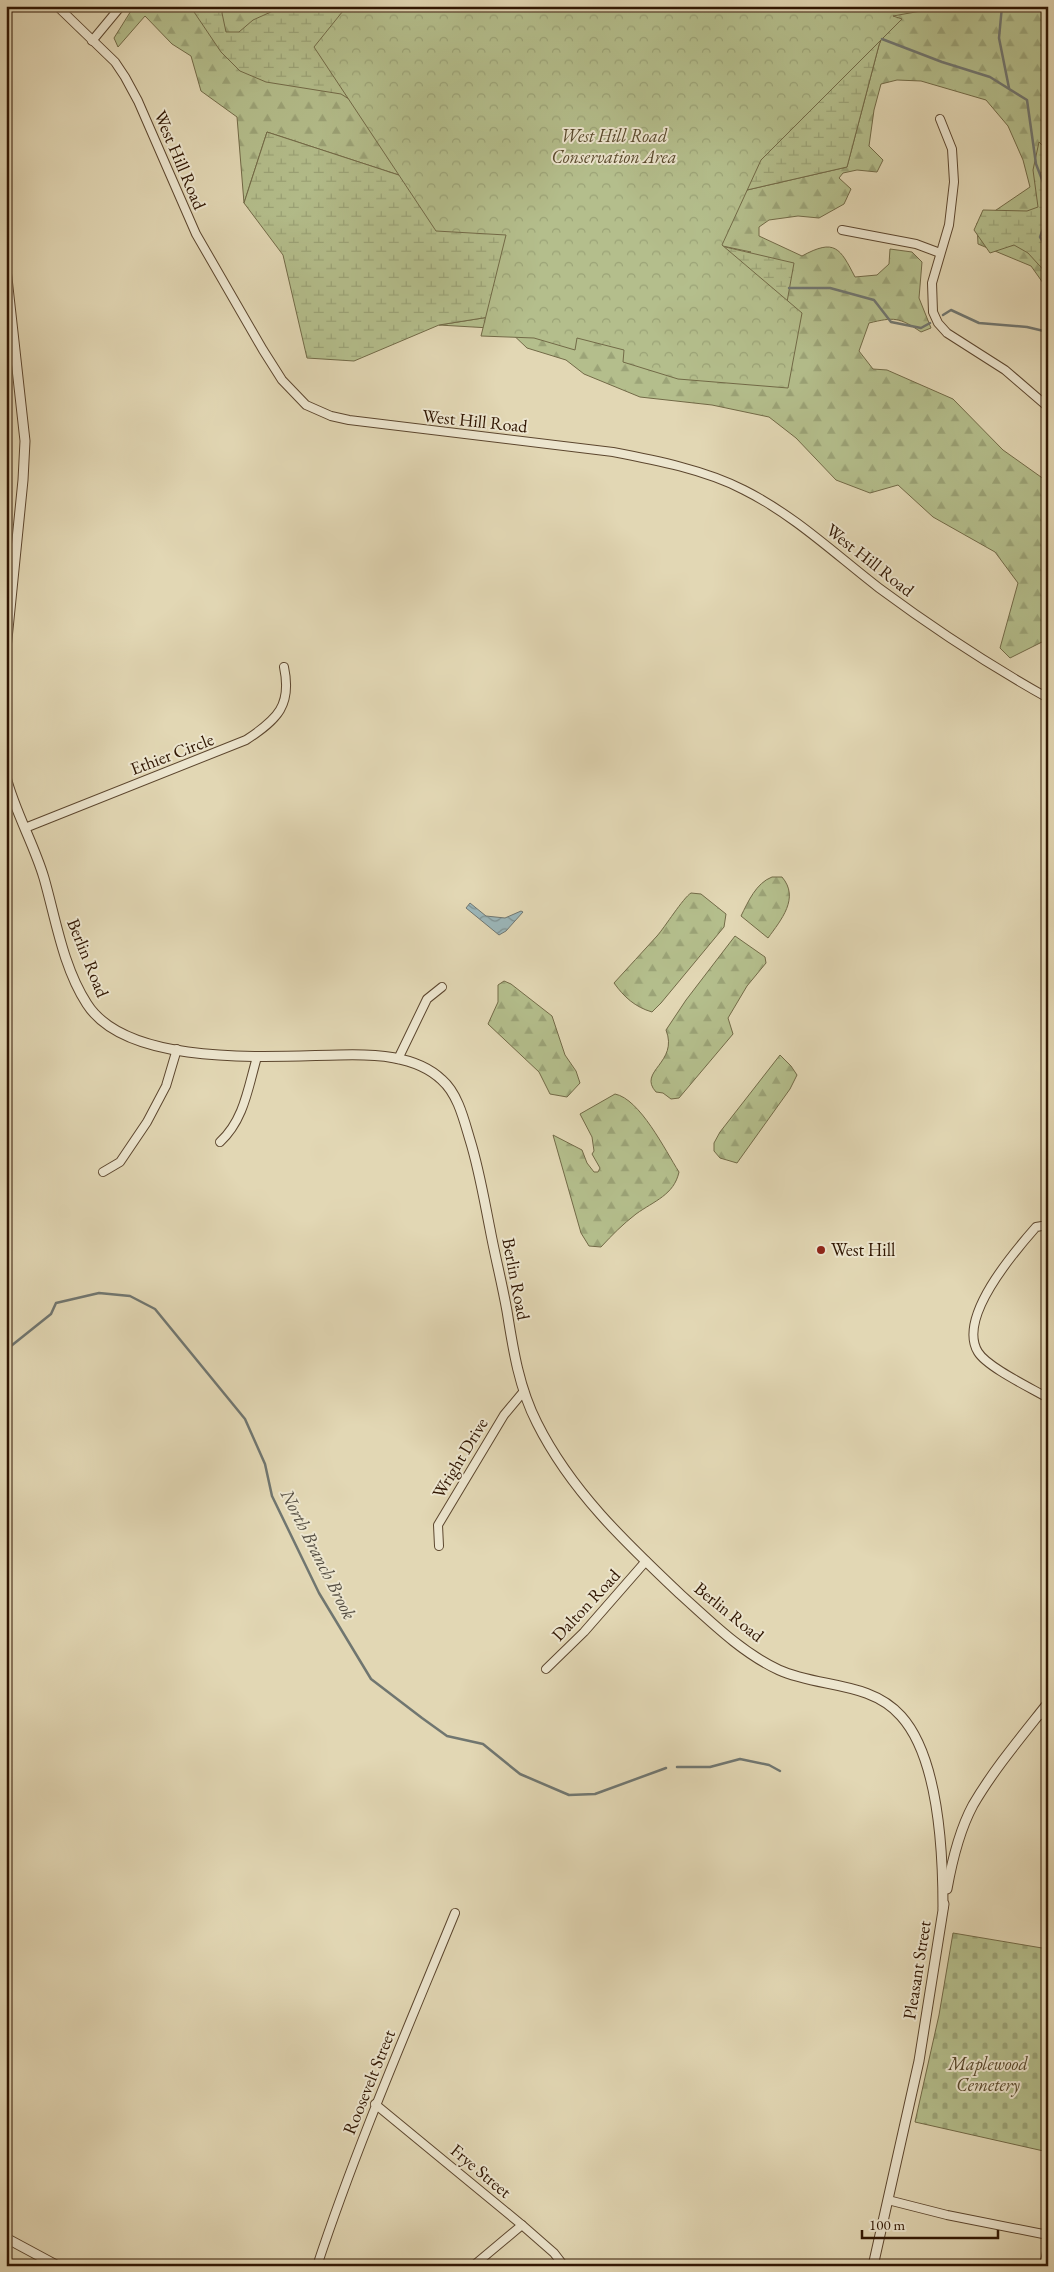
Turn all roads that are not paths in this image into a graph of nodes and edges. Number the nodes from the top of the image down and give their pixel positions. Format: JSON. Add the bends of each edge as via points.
{"nodes":[{"id":1,"x":57,"y":6,"type":"edge"},
{"id":2,"x":121,"y":6,"type":"edge"},
{"id":3,"x":92,"y":41,"type":"junction"},
{"id":4,"x":940,"y":119,"type":"dead end"},
{"id":5,"x":842,"y":230,"type":"dead end"},
{"id":6,"x":940,"y":253,"type":"junction"},
{"id":7,"x":6,"y":269,"type":"edge"},
{"id":8,"x":1048,"y":407,"type":"edge"},
{"id":9,"x":6,"y":649,"type":"edge"},
{"id":10,"x":284,"y":667,"type":"dead end"},
{"id":11,"x":1048,"y":698,"type":"edge"},
{"id":12,"x":6,"y":777,"type":"edge"},
{"id":13,"x":25,"y":828,"type":"junction"},
{"id":14,"x":442,"y":987,"type":"dead end"},
{"id":15,"x":177,"y":1049,"type":"junction"},
{"id":16,"x":257,"y":1057,"type":"junction"},
{"id":17,"x":398,"y":1059,"type":"junction"},
{"id":18,"x":220,"y":1142,"type":"dead end"},
{"id":19,"x":103,"y":1172,"type":"dead end"},
{"id":20,"x":1048,"y":1225,"type":"edge"},
{"id":21,"x":524,"y":1392,"type":"junction"},
{"id":22,"x":1048,"y":1398,"type":"edge"},
{"id":23,"x":439,"y":1546,"type":"dead end"},
{"id":24,"x":646,"y":1561,"type":"junction"},
{"id":25,"x":546,"y":1669,"type":"dead end"},
{"id":26,"x":1048,"y":1703,"type":"edge"},
{"id":27,"x":1044,"y":1715,"type":"edge"},
{"id":28,"x":943,"y":1908,"type":"junction"},
{"id":29,"x":455,"y":1912,"type":"dead end"},
{"id":30,"x":375,"y":2104,"type":"junction"},
{"id":31,"x":888,"y":2200,"type":"junction"},
{"id":32,"x":522,"y":2225,"type":"junction"},
{"id":33,"x":1048,"y":2235,"type":"edge"},
{"id":34,"x":6,"y":2238,"type":"edge"},
{"id":35,"x":1048,"y":2247,"type":"edge"},
{"id":36,"x":58,"y":2266,"type":"edge"},
{"id":37,"x":317,"y":2266,"type":"edge"},
{"id":38,"x":473,"y":2266,"type":"edge"},
{"id":39,"x":564,"y":2266,"type":"edge"},
{"id":40,"x":873,"y":2266,"type":"edge"},
{"id":41,"x":1044,"y":2266,"type":"edge"}],
"edges":[{"from":1,"to":3,"type":"street","name":"West Hill Road"},
{"from":2,"to":3,"type":"street"},
{"from":3,"to":11,"type":"street","name":"West Hill Road","via":[[115,62],[125,77],[201,243],[282,380],[306,405],[349,420],[604,451],[652,460],[742,488],[790,518],[879,588],[986,662]]},
{"from":4,"to":6,"type":"street","via":[[952,149],[954,182],[949,225]]},
{"from":5,"to":6,"type":"street","via":[[916,244]]},
{"from":6,"to":8,"type":"street","via":[[931,299],[938,323],[955,340],[1005,370]]},
{"from":7,"to":9,"type":"street","via":[[25,441]]},
{"from":10,"to":13,"type":"street","name":"Ethier Circle","via":[[287,691],[284,703],[263,728],[246,740]]},
{"from":12,"to":13,"type":"street","name":"Berlin Road"},
{"from":13,"to":15,"type":"street","name":"Berlin Road","via":[[42,872],[66,956],[90,1009],[125,1035]]},
{"from":14,"to":17,"type":"street","via":[[427,999]]},
{"from":15,"to":16,"type":"street","name":"Berlin Road"},
{"from":15,"to":19,"type":"street","via":[[166,1086],[147,1122],[120,1162]]},
{"from":16,"to":17,"type":"street","name":"Berlin Road","via":[[352,1055]]},
{"from":16,"to":18,"type":"street","via":[[238,1121]]},
{"from":17,"to":21,"type":"street","name":"Berlin Road","via":[[441,1078],[455,1098],[466,1127],[479,1171]]},
{"from":20,"to":22,"type":"street","via":[[1036,1227],[992,1286],[975,1314],[972,1332],[978,1353]]},
{"from":21,"to":23,"type":"street","name":"Wright Drive","via":[[504,1415],[438,1525]]},
{"from":21,"to":24,"type":"street","name":"Berlin Road","via":[[560,1466],[595,1510]]},
{"from":24,"to":25,"type":"street","name":"Dalton Road","via":[[584,1632]]},
{"from":24,"to":28,"type":"street","name":"Berlin Road","via":[[714,1624],[767,1663],[809,1680],[870,1694],[884,1700],[902,1717],[919,1743],[932,1782]]},
{"from":26,"to":27,"type":"street","name":"Pleasant Street"},
{"from":27,"to":28,"type":"street","name":"Pleasant Street","via":[[973,1806],[954,1856]]},
{"from":28,"to":31,"type":"street","name":"Pleasant Street","via":[[921,2052]]},
{"from":29,"to":30,"type":"street","name":"Roosevelt Street"},
{"from":30,"to":32,"type":"street","name":"Frye Street"},
{"from":30,"to":37,"type":"street","name":"Roosevelt Street"},
{"from":31,"to":33,"type":"street"},
{"from":31,"to":40,"type":"street","name":"Pleasant Street"},
{"from":32,"to":38,"type":"street"},
{"from":32,"to":39,"type":"street","name":"Frye Street","via":[[554,2252]]},
{"from":34,"to":36,"type":"street"},
{"from":35,"to":41,"type":"street"}]}
